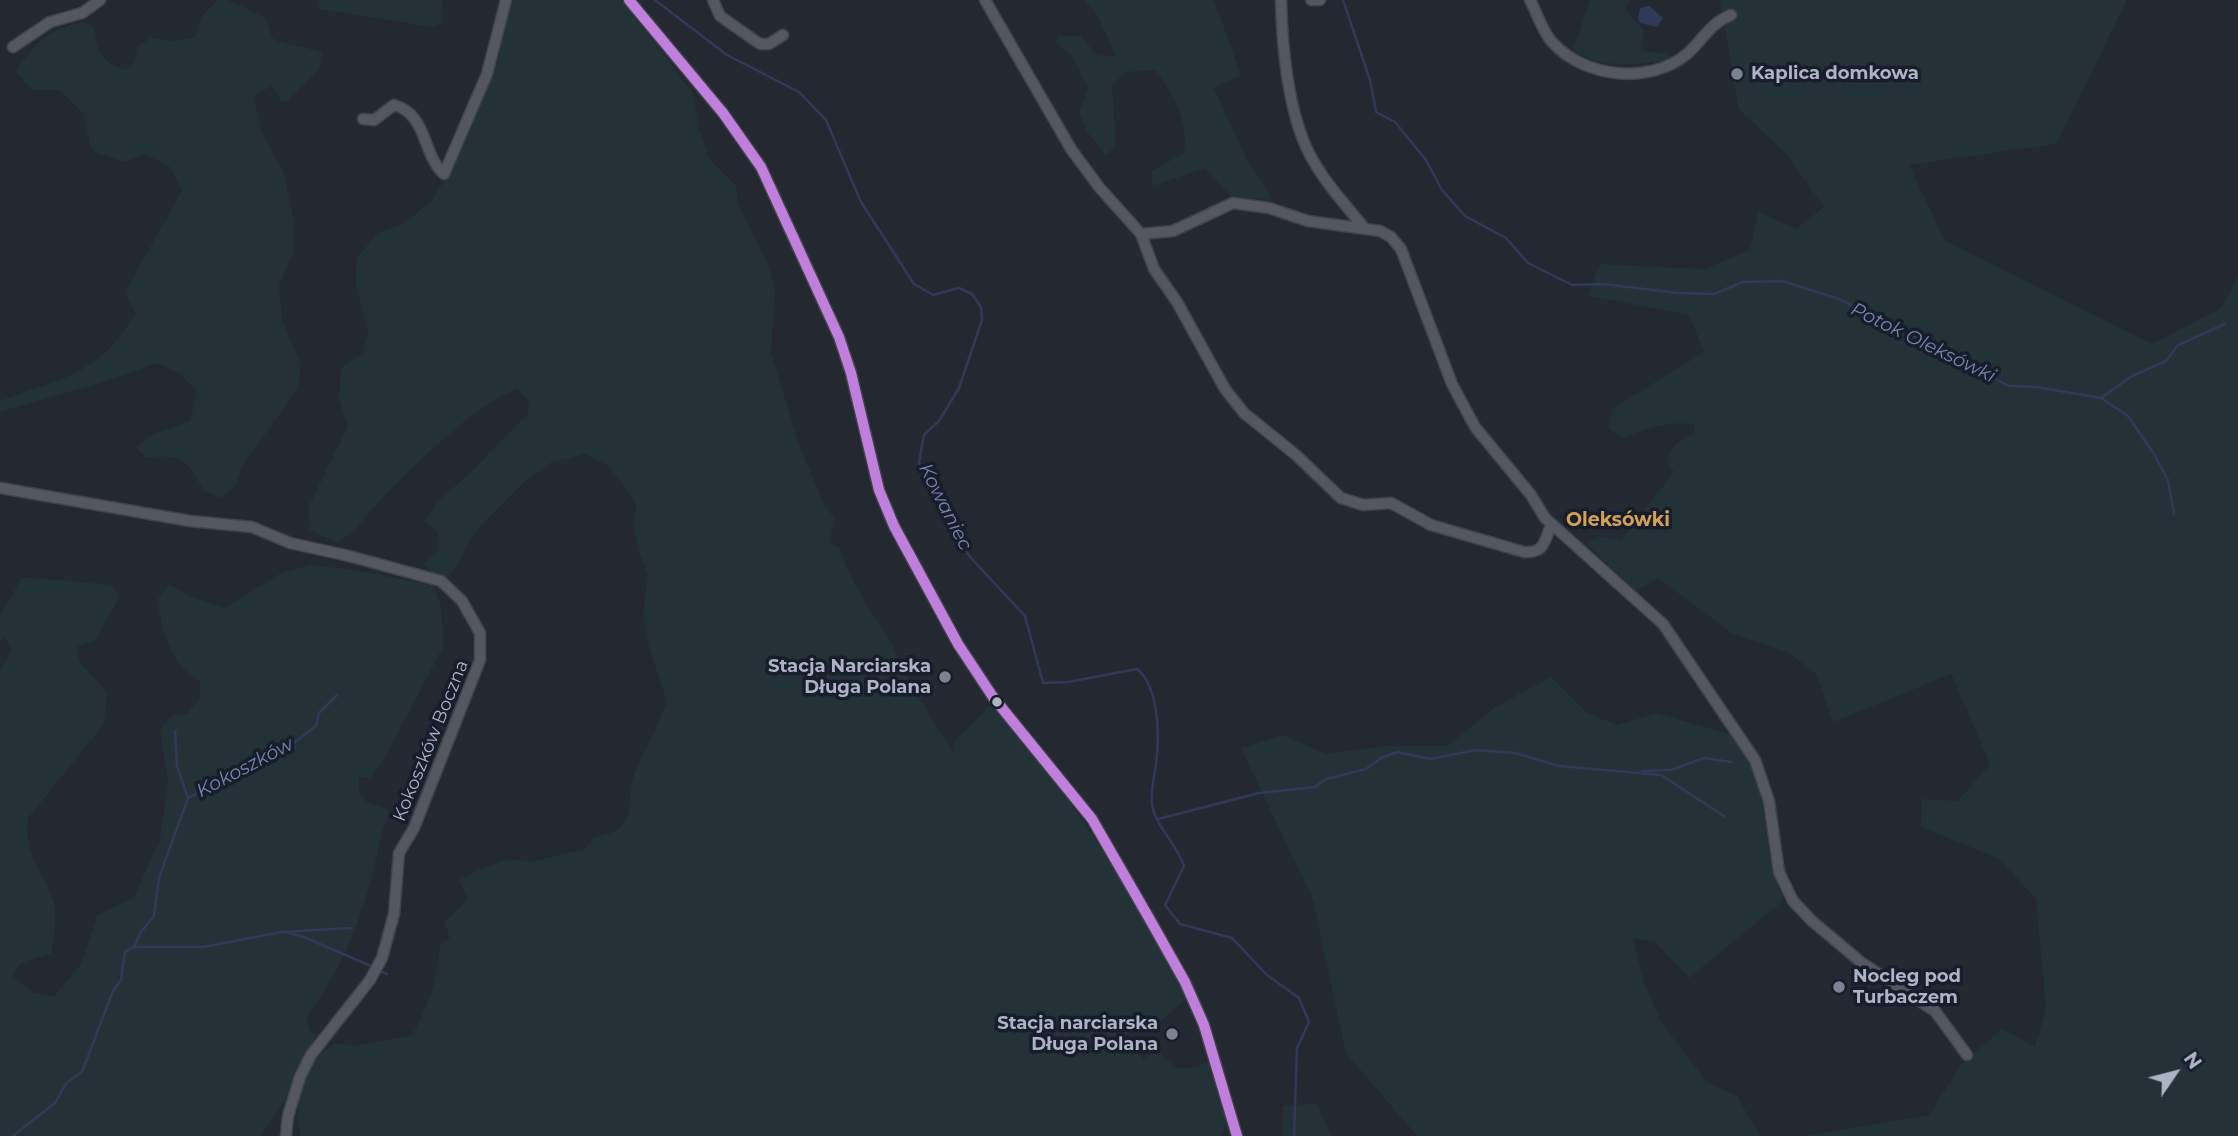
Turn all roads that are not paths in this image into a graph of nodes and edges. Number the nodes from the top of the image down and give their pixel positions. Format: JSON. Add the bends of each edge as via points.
{"nodes":[{"id":1,"x":100,"y":0,"type":"edge"},
{"id":2,"x":506,"y":0,"type":"edge"},
{"id":3,"x":629,"y":0,"type":"edge"},
{"id":4,"x":713,"y":0,"type":"edge"},
{"id":5,"x":985,"y":0,"type":"edge"},
{"id":6,"x":1282,"y":0,"type":"edge"},
{"id":7,"x":1311,"y":0,"type":"edge"},
{"id":8,"x":1320,"y":0,"type":"edge"},
{"id":9,"x":1530,"y":0,"type":"edge"},
{"id":10,"x":1731,"y":15,"type":"dead end"},
{"id":11,"x":783,"y":35,"type":"dead end"},
{"id":12,"x":13,"y":47,"type":"dead end"},
{"id":13,"x":363,"y":119,"type":"dead end"},
{"id":14,"x":1365,"y":229,"type":"junction"},
{"id":15,"x":1141,"y":234,"type":"junction"},
{"id":16,"x":0,"y":488,"type":"edge"},
{"id":17,"x":1552,"y":524,"type":"junction"},
{"id":18,"x":1967,"y":1055,"type":"dead end"},
{"id":19,"x":286,"y":1136,"type":"edge"},
{"id":20,"x":1237,"y":1136,"type":"edge"}],
"edges":[{"from":1,"to":12,"type":"street","via":[[82,13],[50,22]]},
{"from":2,"to":13,"type":"street","via":[[487,74],[444,174],[424,133],[407,111],[394,106],[374,120]]},
{"from":3,"to":20,"type":"street","via":[[723,113],[771,187],[839,337],[879,490],[894,526],[964,653],[993,697],[1092,819],[1185,982],[1204,1025]]},
{"from":4,"to":11,"type":"street","via":[[720,16],[760,44]]},
{"from":5,"to":15,"type":"street","via":[[1071,149]]},
{"from":6,"to":14,"type":"street","via":[[1282,30],[1297,125],[1310,155]]},
{"from":7,"to":8,"type":"street"},
{"from":9,"to":10,"type":"street","via":[[1552,43],[1579,64],[1619,74],[1672,64],[1717,20]]},
{"from":14,"to":15,"type":"street","via":[[1233,203],[1173,231]]},
{"from":14,"to":17,"type":"street","via":[[1391,237],[1401,249],[1461,404],[1491,450]]},
{"from":15,"to":17,"type":"street","via":[[1154,269],[1224,389],[1244,413],[1341,498],[1363,505],[1391,503],[1431,525],[1524,552],[1542,549]]},
{"from":16,"to":19,"type":"street","name":"Kokoszków Boczna","via":[[190,521],[252,527],[290,543],[440,582],[462,601],[480,633],[481,660],[414,828],[399,853],[394,914],[382,958],[370,981],[311,1055],[296,1090]]},
{"from":17,"to":18,"type":"street","via":[[1663,624],[1755,760],[1769,801],[1779,872],[1793,901],[1863,963],[1935,1011]]}]}
